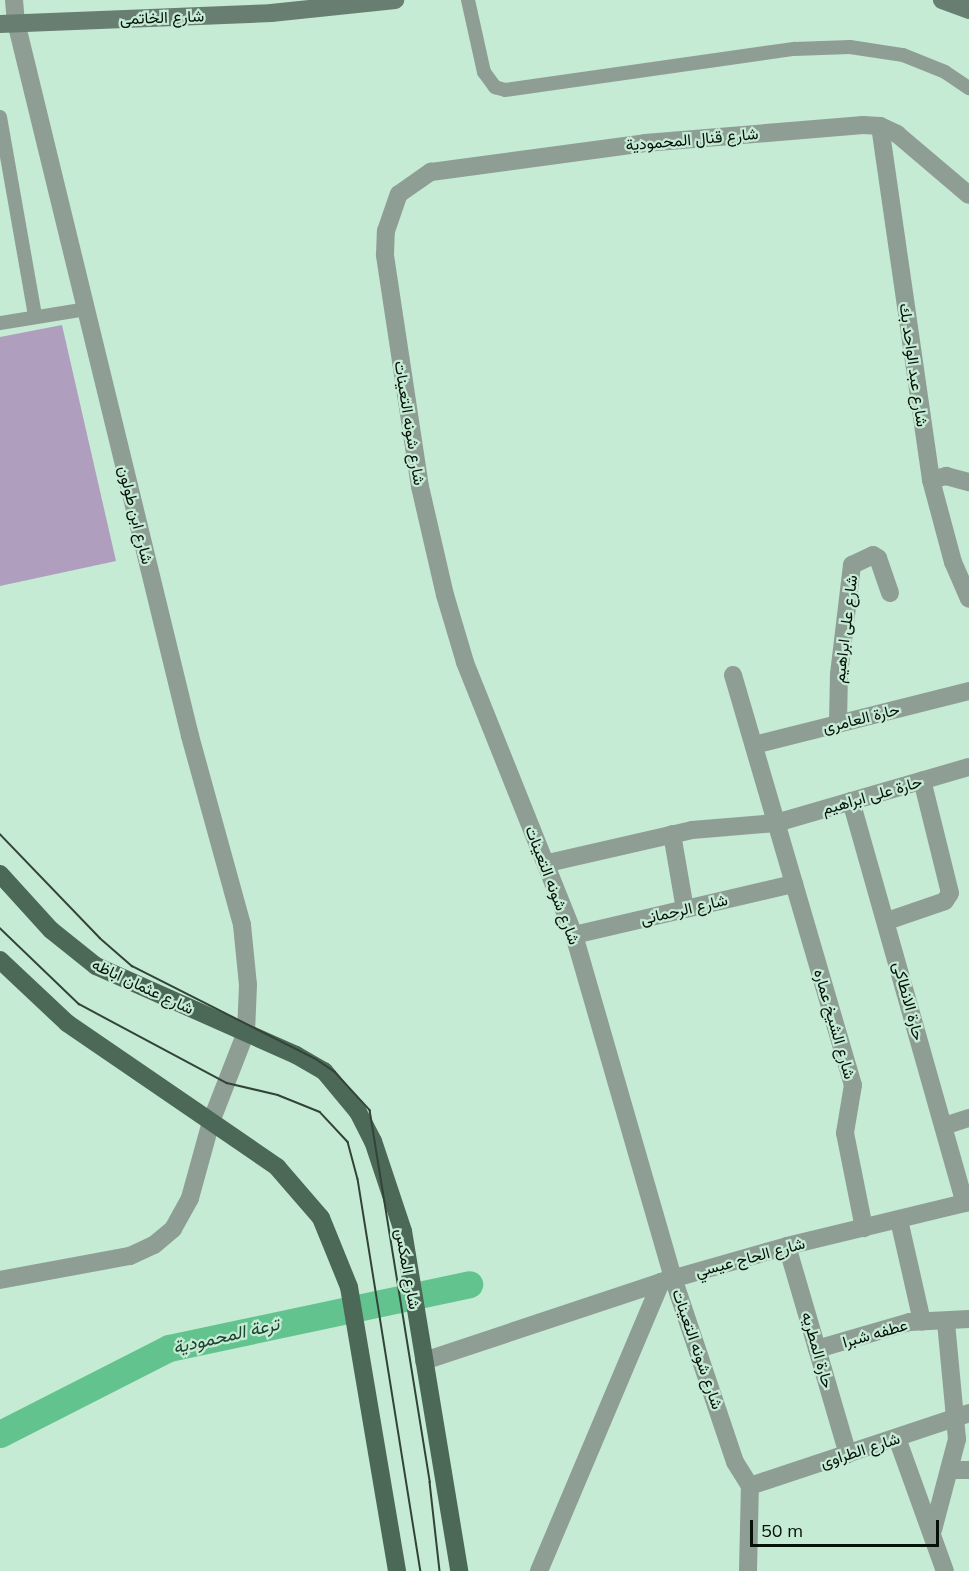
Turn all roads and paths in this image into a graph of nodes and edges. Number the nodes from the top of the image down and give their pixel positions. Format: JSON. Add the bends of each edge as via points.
{"nodes":[{"id":1,"x":14,"y":0,"type":"edge"},
{"id":2,"x":395,"y":0,"type":"edge"},
{"id":3,"x":468,"y":0,"type":"edge"},
{"id":4,"x":942,"y":0,"type":"edge"},
{"id":5,"x":969,"y":10,"type":"edge"},
{"id":6,"x":8,"y":23,"type":"edge"},
{"id":7,"x":969,"y":88,"type":"edge"},
{"id":8,"x":0,"y":117,"type":"edge"},
{"id":9,"x":880,"y":126,"type":"junction"},
{"id":10,"x":399,"y":194,"type":"joint"},
{"id":11,"x":969,"y":195,"type":"edge"},
{"id":12,"x":86,"y":309,"type":"junction"},
{"id":13,"x":34,"y":316,"type":"junction"},
{"id":14,"x":0,"y":323,"type":"edge"},
{"id":15,"x":931,"y":480,"type":"junction"},
{"id":16,"x":969,"y":482,"type":"edge"},
{"id":17,"x":890,"y":593,"type":"dead end"},
{"id":18,"x":969,"y":599,"type":"edge"},
{"id":19,"x":733,"y":675,"type":"dead end"},
{"id":20,"x":969,"y":691,"type":"edge"},
{"id":21,"x":838,"y":724,"type":"junction"},
{"id":22,"x":754,"y":745,"type":"junction"},
{"id":23,"x":969,"y":767,"type":"edge"},
{"id":24,"x":922,"y":780,"type":"junction"},
{"id":25,"x":851,"y":801,"type":"junction"},
{"id":26,"x":776,"y":823,"type":"junction"},
{"id":27,"x":672,"y":834,"type":"junction"},
{"id":28,"x":548,"y":863,"type":"junction"},
{"id":29,"x":0,"y":874,"type":"edge"},
{"id":30,"x":794,"y":884,"type":"junction"},
{"id":31,"x":685,"y":909,"type":"junction"},
{"id":32,"x":887,"y":921,"type":"junction"},
{"id":33,"x":574,"y":935,"type":"junction"},
{"id":34,"x":0,"y":960,"type":"edge"},
{"id":35,"x":246,"y":1032,"type":"junction"},
{"id":36,"x":969,"y":1118,"type":"edge"},
{"id":37,"x":211,"y":1122,"type":"junction"},
{"id":38,"x":944,"y":1126,"type":"junction"},
{"id":39,"x":967,"y":1202,"type":"edge"},
{"id":40,"x":899,"y":1220,"type":"junction"},
{"id":41,"x":864,"y":1228,"type":"junction"},
{"id":42,"x":787,"y":1246,"type":"junction"},
{"id":43,"x":0,"y":1280,"type":"edge"},
{"id":44,"x":667,"y":1280,"type":"junction"},
{"id":45,"x":969,"y":1319,"type":"edge"},
{"id":46,"x":922,"y":1321,"type":"junction"},
{"id":47,"x":946,"y":1323,"type":"junction"},
{"id":48,"x":817,"y":1349,"type":"junction"},
{"id":49,"x":424,"y":1361,"type":"junction"},
{"id":50,"x":963,"y":1416,"type":"edge"},
{"id":51,"x":897,"y":1438,"type":"junction"},
{"id":52,"x":848,"y":1454,"type":"junction"},
{"id":53,"x":950,"y":1470,"type":"junction"},
{"id":54,"x":969,"y":1470,"type":"edge"},
{"id":55,"x":750,"y":1486,"type":"junction"},
{"id":56,"x":933,"y":1530,"type":"junction"},
{"id":57,"x":397,"y":1571,"type":"edge"},
{"id":58,"x":459,"y":1571,"type":"edge"},
{"id":59,"x":539,"y":1571,"type":"edge"},
{"id":60,"x":748,"y":1571,"type":"edge"},
{"id":61,"x":945,"y":1571,"type":"edge"}],
"edges":[{"from":1,"to":6,"type":"street","name":"شارع ابن طولون"},
{"from":2,"to":6,"type":"main road","name":"شارع الخاتمى","via":[[271,13]]},
{"from":3,"to":7,"type":"lane","via":[[484,72],[495,87],[505,90],[794,49],[850,47],[903,55],[945,72]]},
{"from":4,"to":5,"type":"main road"},
{"from":6,"to":12,"type":"street","name":"شارع ابن طولون"},
{"from":8,"to":13,"type":"lane"},
{"from":9,"to":10,"type":"street","name":"شارع قنال المحمودية","via":[[551,153],[431,172]]},
{"from":9,"to":11,"type":"street","via":[[897,134]]},
{"from":9,"to":15,"type":"street","name":"شارع عبد الواحد بك"},
{"from":10,"to":28,"type":"street","name":"شارع شونه التعينات","via":[[386,231],[385,255],[432,544],[465,662]]},
{"from":12,"to":13,"type":"lane"},
{"from":12,"to":35,"type":"street","name":"شارع ابن طولون","via":[[190,736],[242,925],[248,985]]},
{"from":13,"to":14,"type":"lane"},
{"from":15,"to":16,"type":"street","via":[[946,476]]},
{"from":15,"to":18,"type":"street","name":"شارع عبد الواحد بك","via":[[953,562]]},
{"from":17,"to":21,"type":"street","name":"شارع على ابراهيم","via":[[879,558],[873,555],[852,565],[839,674]]},
{"from":19,"to":22,"type":"street","name":"شارع الشيخ عماره"},
{"from":20,"to":21,"type":"street","name":"حارة العامرى"},
{"from":21,"to":22,"type":"street","name":"حارة العامرى"},
{"from":22,"to":26,"type":"street","name":"شارع الشيخ عماره"},
{"from":23,"to":24,"type":"street","name":"حارة على ابراهيم"},
{"from":24,"to":25,"type":"street","name":"حارة على ابراهيم"},
{"from":24,"to":32,"type":"street","via":[[950,893],[945,901]]},
{"from":25,"to":26,"type":"street","name":"حارة على ابراهيم"},
{"from":25,"to":32,"type":"street","name":"حارة الانطاكى"},
{"from":26,"to":27,"type":"street"},
{"from":26,"to":30,"type":"street","name":"شارع الشيخ عماره"},
{"from":27,"to":28,"type":"street"},
{"from":27,"to":31,"type":"street"},
{"from":28,"to":33,"type":"street","name":"شارع شونه التعينات"},
{"from":29,"to":35,"type":"main road","name":"شارع عثمان اباظه","via":[[51,930],[96,966]]},
{"from":30,"to":31,"type":"street","name":"شارع الرحمانى"},
{"from":30,"to":41,"type":"street","name":"شارع الشيخ عماره","via":[[853,1086],[845,1133]]},
{"from":31,"to":33,"type":"street","name":"شارع الرحمانى"},
{"from":32,"to":38,"type":"street","name":"حارة الانطاكى"},
{"from":33,"to":44,"type":"street","name":"شارع شونه التعينات"},
{"from":34,"to":37,"type":"main road","via":[[67,1023]]},
{"from":35,"to":37,"type":"street","name":"شارع ابن طولون"},
{"from":35,"to":49,"type":"main road","name":"شارع المكس","via":[[324,1071],[342,1090],[374,1141],[403,1231]]},
{"from":36,"to":38,"type":"street"},
{"from":37,"to":43,"type":"street","name":"شارع ابن طولون","via":[[190,1198],[173,1229],[154,1245],[130,1256]]},
{"from":37,"to":57,"type":"main road","via":[[277,1167],[321,1218],[336,1248],[349,1287]]},
{"from":38,"to":39,"type":"street","name":"حارة الانطاكى"},
{"from":39,"to":40,"type":"street","name":"شارع الحاج عيسي"},
{"from":40,"to":41,"type":"street","name":"شارع الحاج عيسي"},
{"from":40,"to":46,"type":"street"},
{"from":41,"to":42,"type":"street","name":"شارع الحاج عيسي"},
{"from":42,"to":44,"type":"street","name":"شارع الحاج عيسي"},
{"from":42,"to":48,"type":"street","name":"حارة المطريه"},
{"from":44,"to":49,"type":"street","name":"شارع الحاج عيسي"},
{"from":44,"to":55,"type":"street","name":"شارع شونه التعينات","via":[[735,1462]]},
{"from":44,"to":59,"type":"street"},
{"from":45,"to":47,"type":"street","name":"عطفه شبرا"},
{"from":46,"to":47,"type":"street","name":"عطفه شبرا"},
{"from":46,"to":48,"type":"street","name":"عطفه شبرا"},
{"from":47,"to":50,"type":"street"},
{"from":48,"to":52,"type":"street","name":"حارة المطريه"},
{"from":49,"to":58,"type":"main road","name":"شارع المكس"},
{"from":50,"to":51,"type":"street","name":"شارع الطراوى"},
{"from":50,"to":53,"type":"street"},
{"from":51,"to":52,"type":"street","name":"شارع الطراوى"},
{"from":51,"to":56,"type":"street"},
{"from":52,"to":55,"type":"street","name":"شارع الطراوى"},
{"from":53,"to":54,"type":"street"},
{"from":53,"to":56,"type":"street"},
{"from":55,"to":60,"type":"street"},
{"from":56,"to":61,"type":"street"}]}
